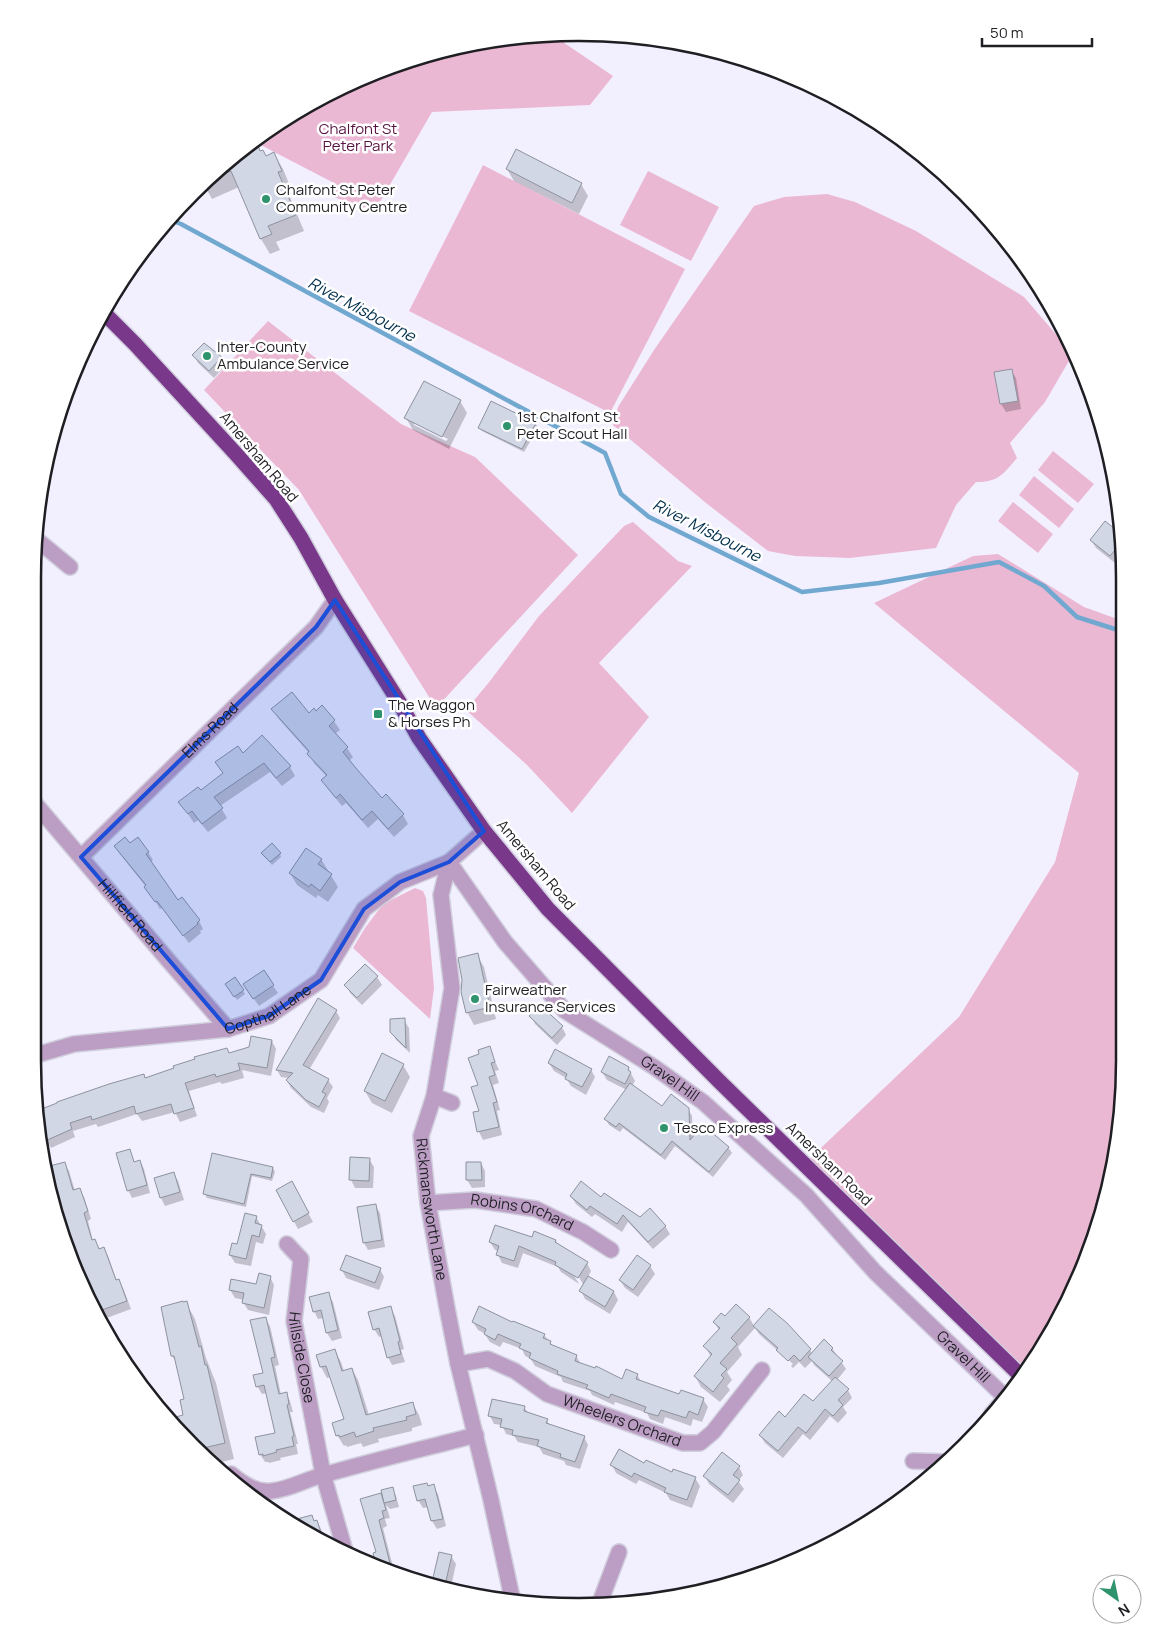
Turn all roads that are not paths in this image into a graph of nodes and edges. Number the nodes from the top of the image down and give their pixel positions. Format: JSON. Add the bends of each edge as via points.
{"nodes":[{"id":1,"x":109,"y":318,"type":"edge"},
{"id":2,"x":42,"y":544,"type":"edge"},
{"id":3,"x":70,"y":567,"type":"dead end"},
{"id":4,"x":335,"y":600,"type":"junction"},
{"id":5,"x":41,"y":811,"type":"edge"},
{"id":6,"x":484,"y":831,"type":"junction"},
{"id":7,"x":82,"y":857,"type":"junction"},
{"id":8,"x":449,"y":862,"type":"junction"},
{"id":9,"x":228,"y":1029,"type":"junction"},
{"id":10,"x":41,"y":1053,"type":"edge"},
{"id":11,"x":434,"y":1096,"type":"junction"},
{"id":12,"x":452,"y":1103,"type":"dead end"},
{"id":13,"x":428,"y":1203,"type":"junction"},
{"id":14,"x":287,"y":1244,"type":"dead end"},
{"id":15,"x":611,"y":1250,"type":"dead end"},
{"id":16,"x":458,"y":1364,"type":"junction"},
{"id":17,"x":762,"y":1370,"type":"dead end"},
{"id":18,"x":1016,"y":1372,"type":"edge"},
{"id":19,"x":1001,"y":1392,"type":"edge"},
{"id":20,"x":476,"y":1435,"type":"junction"},
{"id":21,"x":913,"y":1461,"type":"dead end"},
{"id":22,"x":935,"y":1462,"type":"edge"},
{"id":23,"x":323,"y":1474,"type":"junction"},
{"id":24,"x":252,"y":1488,"type":"edge"},
{"id":25,"x":343,"y":1543,"type":"edge"},
{"id":26,"x":619,"y":1552,"type":"dead end"},
{"id":27,"x":511,"y":1593,"type":"edge"},
{"id":28,"x":602,"y":1597,"type":"edge"}],
"edges":[{"from":1,"to":4,"type":"highway","name":"Amersham Road","via":[[276,499]]},
{"from":2,"to":3,"type":"street"},
{"from":4,"to":6,"type":"highway","name":"Amersham Road","via":[[419,738]]},
{"from":4,"to":7,"type":"street","name":"Elms Road","via":[[316,627]]},
{"from":5,"to":7,"type":"street","name":"Hillfield Road"},
{"from":6,"to":8,"type":"street"},
{"from":6,"to":18,"type":"highway","name":"Amersham Road","via":[[548,909]]},
{"from":7,"to":9,"type":"street","name":"Hillfield Road"},
{"from":8,"to":9,"type":"street","name":"Copthall Lane","via":[[400,882],[364,909],[321,980],[268,1016]]},
{"from":8,"to":11,"type":"street","name":"Rickmansworth Lane","via":[[441,895],[452,988]]},
{"from":8,"to":19,"type":"street","name":"Gravel Hill","via":[[505,942],[566,1010],[703,1102],[806,1195],[875,1272]]},
{"from":9,"to":10,"type":"street","name":"Copthall Lane","via":[[74,1044]]},
{"from":11,"to":12,"type":"street"},
{"from":11,"to":13,"type":"street","name":"Rickmansworth Lane","via":[[421,1136]]},
{"from":13,"to":15,"type":"street","name":"Robins Orchard","via":[[475,1200],[536,1209]]},
{"from":13,"to":16,"type":"street","name":"Rickmansworth Lane"},
{"from":14,"to":23,"type":"street","name":"Hillside Close","via":[[301,1260],[294,1321]]},
{"from":16,"to":17,"type":"street","name":"Wheelers Orchard","via":[[488,1360],[515,1371],[546,1394],[683,1443],[700,1443],[713,1432]]},
{"from":16,"to":20,"type":"street","name":"Rickmansworth Lane"},
{"from":20,"to":23,"type":"street"},
{"from":20,"to":27,"type":"street","name":"Rickmansworth Lane"},
{"from":21,"to":22,"type":"street"},
{"from":23,"to":24,"type":"street","via":[[295,1486],[272,1491]]},
{"from":23,"to":25,"type":"street","name":"Hillside Close"},
{"from":26,"to":28,"type":"street"}]}
